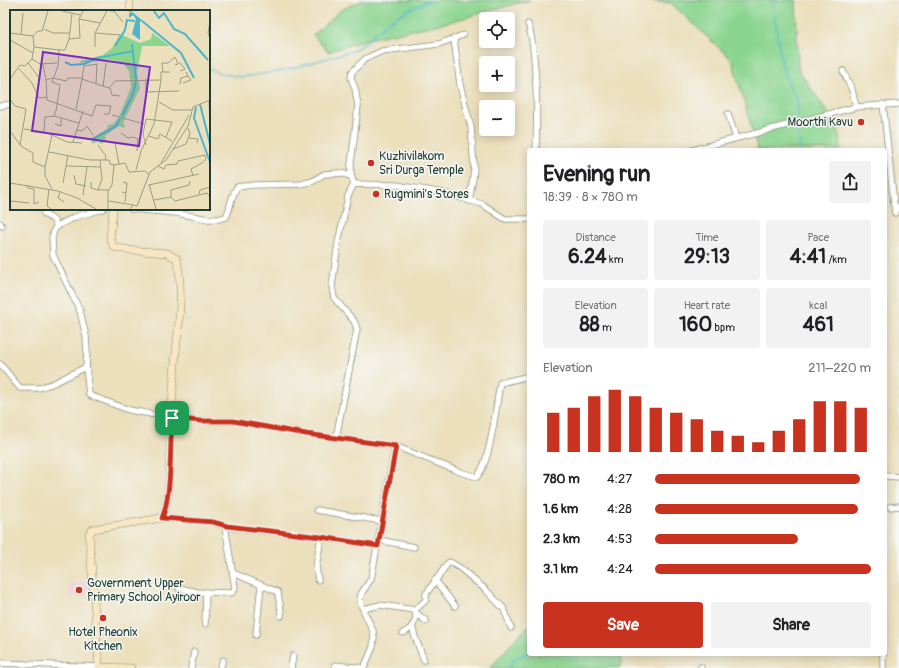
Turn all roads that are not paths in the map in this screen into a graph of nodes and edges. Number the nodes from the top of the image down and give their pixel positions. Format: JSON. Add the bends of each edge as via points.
{"nodes":[{"id":1,"x":528,"y":24,"type":"dead end"},
{"id":2,"x":463,"y":35,"type":"dead end"},
{"id":3,"x":454,"y":39,"type":"junction"},
{"id":4,"x":843,"y":71,"type":"dead end"},
{"id":5,"x":10,"y":104,"type":"edge"},
{"id":6,"x":883,"y":104,"type":"junction"},
{"id":7,"x":899,"y":104,"type":"edge"},
{"id":8,"x":0,"y":106,"type":"edge"},
{"id":9,"x":856,"y":107,"type":"junction"},
{"id":10,"x":728,"y":114,"type":"dead end"},
{"id":11,"x":736,"y":138,"type":"junction"},
{"id":12,"x":536,"y":148,"type":"edge"},
{"id":13,"x":699,"y":148,"type":"edge"},
{"id":14,"x":351,"y":176,"type":"junction"},
{"id":15,"x":354,"y":184,"type":"junction"},
{"id":16,"x":469,"y":201,"type":"junction"},
{"id":17,"x":899,"y":206,"type":"edge"},
{"id":18,"x":42,"y":210,"type":"edge"},
{"id":19,"x":99,"y":210,"type":"edge"},
{"id":20,"x":113,"y":210,"type":"edge"},
{"id":21,"x":142,"y":210,"type":"edge"},
{"id":22,"x":527,"y":220,"type":"edge"},
{"id":23,"x":57,"y":227,"type":"junction"},
{"id":24,"x":0,"y":364,"type":"edge"},
{"id":25,"x":86,"y":367,"type":"junction"},
{"id":26,"x":527,"y":376,"type":"edge"},
{"id":27,"x":172,"y":418,"type":"junction"},
{"id":28,"x":336,"y":438,"type":"junction"},
{"id":29,"x":396,"y":446,"type":"junction"},
{"id":30,"x":887,"y":476,"type":"edge"},
{"id":31,"x":899,"y":477,"type":"edge"},
{"id":32,"x":899,"y":506,"type":"edge"},
{"id":33,"x":890,"y":507,"type":"dead end"},
{"id":34,"x":317,"y":510,"type":"dead end"},
{"id":35,"x":162,"y":518,"type":"junction"},
{"id":36,"x":381,"y":520,"type":"junction"},
{"id":37,"x":225,"y":526,"type":"junction"},
{"id":38,"x":321,"y":537,"type":"junction"},
{"id":39,"x":378,"y":543,"type":"junction"},
{"id":40,"x":414,"y":547,"type":"dead end"},
{"id":41,"x":232,"y":573,"type":"junction"},
{"id":42,"x":318,"y":580,"type":"dead end"},
{"id":43,"x":435,"y":580,"type":"junction"},
{"id":44,"x":261,"y":585,"type":"junction"},
{"id":45,"x":179,"y":588,"type":"dead end"},
{"id":46,"x":206,"y":592,"type":"junction"},
{"id":47,"x":455,"y":606,"type":"dead end"},
{"id":48,"x":363,"y":609,"type":"junction"},
{"id":49,"x":416,"y":612,"type":"junction"},
{"id":50,"x":281,"y":616,"type":"dead end"},
{"id":51,"x":426,"y":621,"type":"dead end"},
{"id":52,"x":205,"y":624,"type":"dead end"},
{"id":53,"x":412,"y":626,"type":"junction"},
{"id":54,"x":511,"y":628,"type":"dead end"},
{"id":55,"x":403,"y":633,"type":"dead end"},
{"id":56,"x":256,"y":635,"type":"dead end"},
{"id":57,"x":194,"y":652,"type":"dead end"},
{"id":58,"x":293,"y":656,"type":"dead end"},
{"id":59,"x":883,"y":656,"type":"edge"},
{"id":60,"x":223,"y":660,"type":"dead end"},
{"id":61,"x":424,"y":660,"type":"dead end"},
{"id":62,"x":0,"y":663,"type":"edge"},
{"id":63,"x":335,"y":665,"type":"dead end"},
{"id":64,"x":99,"y":666,"type":"junction"},
{"id":65,"x":131,"y":668,"type":"edge"},
{"id":66,"x":191,"y":668,"type":"edge"},
{"id":67,"x":220,"y":668,"type":"edge"},
{"id":68,"x":291,"y":668,"type":"edge"},
{"id":69,"x":364,"y":668,"type":"edge"},
{"id":70,"x":883,"y":668,"type":"edge"}],
"edges":[{"from":1,"to":12,"type":"street","via":[[532,37],[536,80]]},
{"from":2,"to":3,"type":"street"},
{"from":3,"to":14,"type":"street","via":[[439,44],[382,51],[356,66],[351,78],[358,106]]},
{"from":3,"to":16,"type":"street","via":[[460,85],[471,127],[474,166]]},
{"from":4,"to":9,"type":"street","via":[[852,90]]},
{"from":5,"to":8,"type":"street"},
{"from":6,"to":7,"type":"street"},
{"from":6,"to":9,"type":"street"},
{"from":6,"to":17,"type":"street","via":[[895,213]]},
{"from":9,"to":11,"type":"street"},
{"from":10,"to":11,"type":"street"},
{"from":11,"to":13,"type":"street"},
{"from":14,"to":15,"type":"street"},
{"from":14,"to":21,"type":"street","via":[[340,173],[324,174],[313,181],[300,184],[237,187],[229,212],[226,217],[218,219]]},
{"from":15,"to":16,"type":"street","via":[[396,185],[444,193]]},
{"from":15,"to":28,"type":"street","via":[[348,196],[332,286],[334,298],[354,321],[357,329]]},
{"from":16,"to":22,"type":"street","via":[[482,204],[505,219]]},
{"from":18,"to":23,"type":"street","via":[[45,215],[56,222]]},
{"from":19,"to":23,"type":"street","via":[[74,217]]},
{"from":20,"to":27,"type":"main road","via":[[110,239],[114,247],[168,253],[177,258],[180,272],[179,317]]},
{"from":23,"to":25,"type":"street","via":[[52,237],[53,255],[80,311],[86,336]]},
{"from":24,"to":25,"type":"street","via":[[20,388],[39,388]]},
{"from":25,"to":27,"type":"street","via":[[89,396],[129,410]]},
{"from":26,"to":29,"type":"street","via":[[500,383],[487,455],[477,477]]},
{"from":27,"to":28,"type":"street","via":[[233,421]]},
{"from":27,"to":35,"type":"main road","via":[[166,510]]},
{"from":28,"to":29,"type":"street"},
{"from":29,"to":36,"type":"street"},
{"from":30,"to":31,"type":"street"},
{"from":32,"to":33,"type":"street"},
{"from":34,"to":36,"type":"street"},
{"from":35,"to":37,"type":"street","via":[[213,522]]},
{"from":35,"to":64,"type":"main road","via":[[93,529],[89,534]]},
{"from":36,"to":39,"type":"street"},
{"from":37,"to":38,"type":"street"},
{"from":37,"to":41,"type":"street"},
{"from":38,"to":39,"type":"street"},
{"from":38,"to":42,"type":"street","via":[[316,567]]},
{"from":39,"to":40,"type":"street"},
{"from":39,"to":48,"type":"street","via":[[370,579],[360,596]]},
{"from":41,"to":44,"type":"street"},
{"from":41,"to":46,"type":"street","via":[[235,588],[233,592]]},
{"from":43,"to":47,"type":"street"},
{"from":43,"to":49,"type":"street","via":[[426,594],[426,600]]},
{"from":43,"to":54,"type":"street","via":[[448,563],[452,563],[486,590],[504,609]]},
{"from":44,"to":50,"type":"street","via":[[278,592]]},
{"from":44,"to":56,"type":"street"},
{"from":45,"to":46,"type":"street"},
{"from":46,"to":52,"type":"street"},
{"from":48,"to":49,"type":"street","via":[[380,605]]},
{"from":48,"to":69,"type":"street","via":[[375,642]]},
{"from":49,"to":51,"type":"street"},
{"from":49,"to":53,"type":"street"},
{"from":53,"to":55,"type":"street"},
{"from":53,"to":61,"type":"street"},
{"from":57,"to":66,"type":"street"},
{"from":58,"to":68,"type":"street"},
{"from":59,"to":70,"type":"street"},
{"from":60,"to":67,"type":"street"},
{"from":62,"to":64,"type":"street"},
{"from":63,"to":69,"type":"street"},
{"from":64,"to":65,"type":"main road"}]}
